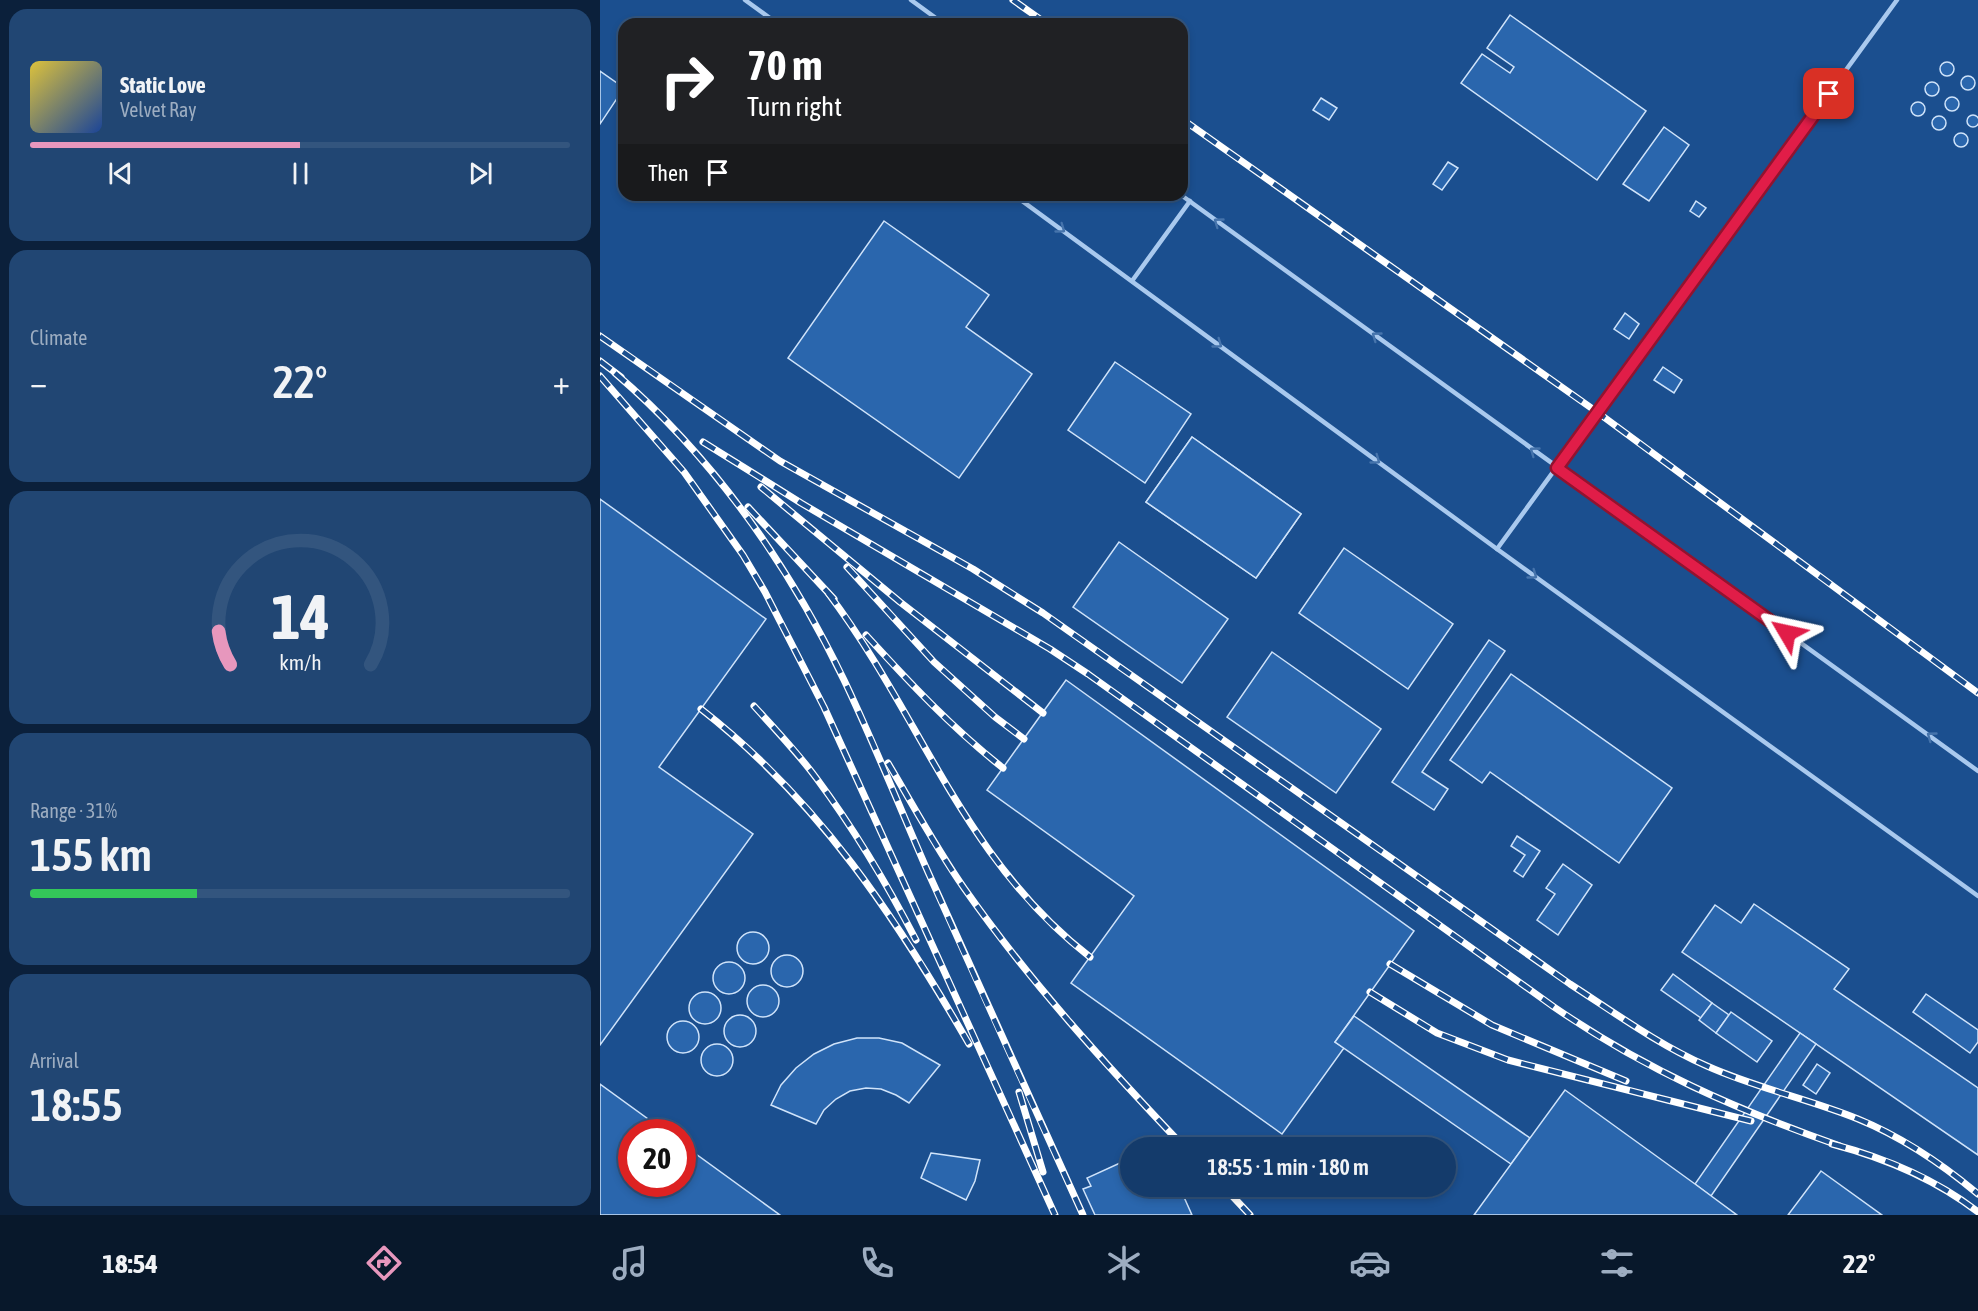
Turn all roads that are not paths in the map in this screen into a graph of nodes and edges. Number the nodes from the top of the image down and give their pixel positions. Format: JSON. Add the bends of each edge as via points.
{"nodes":[{"id":1,"x":745,"y":0,"type":"edge"},
{"id":2,"x":911,"y":0,"type":"edge"},
{"id":3,"x":1897,"y":0,"type":"edge"},
{"id":4,"x":770,"y":18,"type":"edge"},
{"id":5,"x":936,"y":18,"type":"edge"},
{"id":6,"x":1022,"y":201,"type":"edge"},
{"id":7,"x":1190,"y":201,"type":"joint"},
{"id":8,"x":1132,"y":281,"type":"junction"},
{"id":9,"x":1557,"y":468,"type":"junction"},
{"id":10,"x":1497,"y":549,"type":"junction"},
{"id":11,"x":1978,"y":771,"type":"edge"},
{"id":12,"x":1978,"y":896,"type":"edge"}],
"edges":[{"from":1,"to":4,"type":"lane"},
{"from":2,"to":5,"type":"lane"},
{"from":3,"to":9,"type":"lane"},
{"from":6,"to":8,"type":"lane","one_way":true},
{"from":7,"to":8,"type":"lane"},
{"from":9,"to":7,"type":"lane","one_way":true},
{"from":8,"to":10,"type":"lane","one_way":true},
{"from":9,"to":10,"type":"lane"},
{"from":11,"to":9,"type":"lane","one_way":true},
{"from":10,"to":12,"type":"lane","one_way":true}]}
